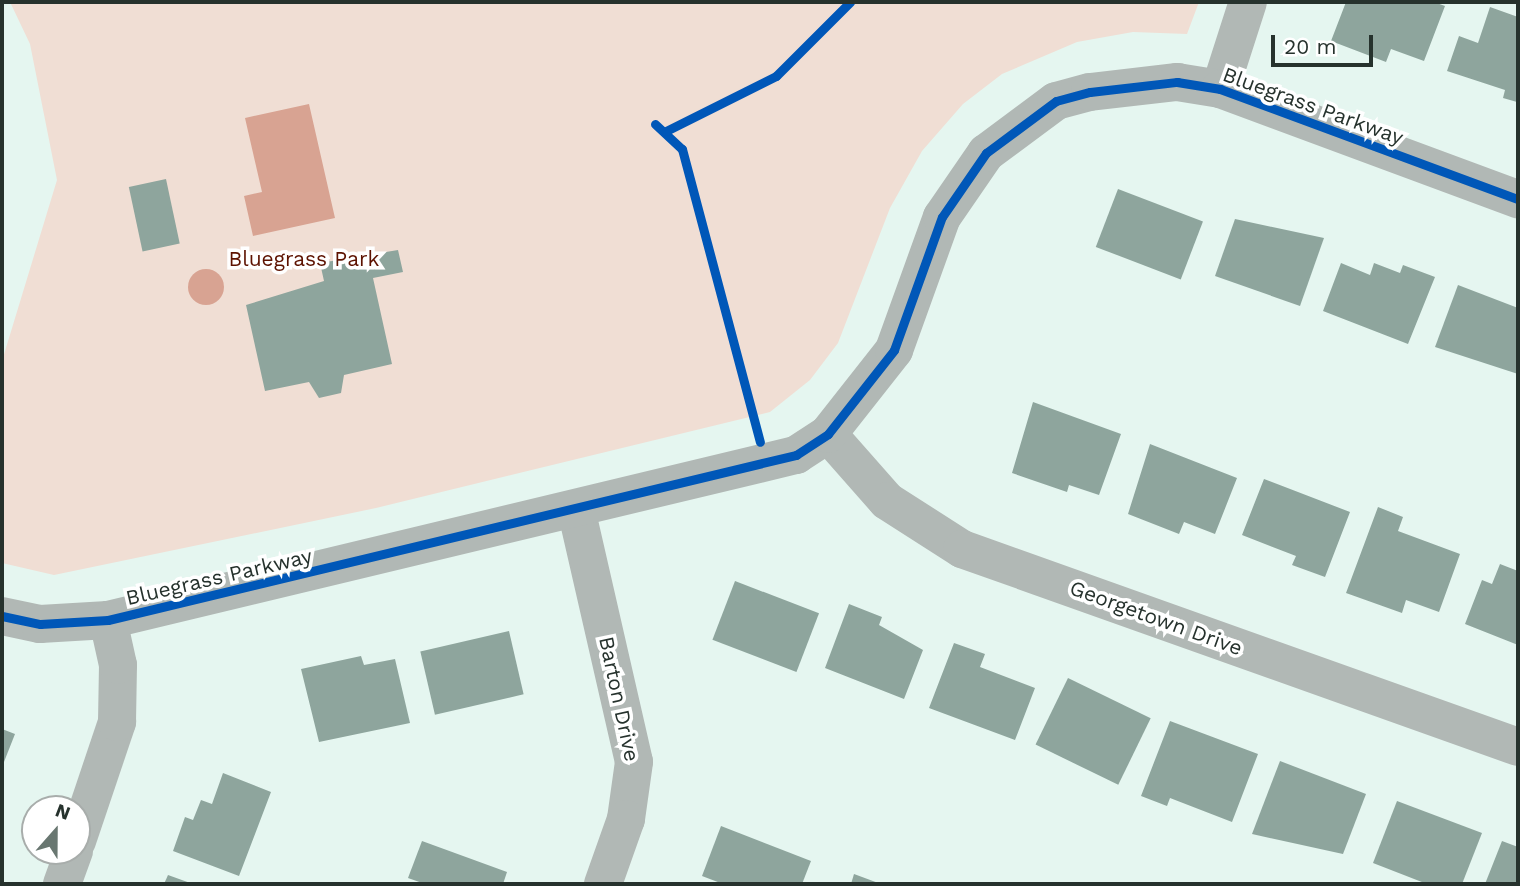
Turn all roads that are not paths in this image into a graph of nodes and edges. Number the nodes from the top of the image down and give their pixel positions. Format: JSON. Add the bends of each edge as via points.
{"nodes":[{"id":1,"x":1248,"y":2,"type":"edge"},
{"id":2,"x":1220,"y":89,"type":"junction"},
{"id":3,"x":1518,"y":199,"type":"edge"},
{"id":4,"x":828,"y":433,"type":"junction"},
{"id":5,"x":577,"y":513,"type":"junction"},
{"id":6,"x":2,"y":616,"type":"edge"},
{"id":7,"x":108,"y":620,"type":"junction"},
{"id":8,"x":1518,"y":747,"type":"edge"},
{"id":9,"x":91,"y":799,"type":"edge"},
{"id":10,"x":69,"y":865,"type":"edge"},
{"id":11,"x":62,"y":884,"type":"edge"},
{"id":12,"x":603,"y":884,"type":"edge"}],
"edges":[{"from":1,"to":2,"type":"street"},
{"from":2,"to":3,"type":"street","name":"Bluegrass Parkway"},
{"from":2,"to":4,"type":"street","name":"Bluegrass Parkway","via":[[1178,82],[1090,92],[1055,102],[986,153],[943,217],[894,350]]},
{"from":4,"to":5,"type":"street","name":"Bluegrass Parkway","via":[[765,466]]},
{"from":4,"to":8,"type":"street","name":"Georgetown Drive","via":[[887,502],[961,549]]},
{"from":5,"to":7,"type":"street","name":"Bluegrass Parkway"},
{"from":5,"to":12,"type":"street","name":"Barton Drive","via":[[634,762],[626,819]]},
{"from":6,"to":7,"type":"street","name":"Bluegrass Parkway","via":[[40,624]]},
{"from":7,"to":9,"type":"street","via":[[118,665],[117,722]]},
{"from":10,"to":11,"type":"street"}]}
